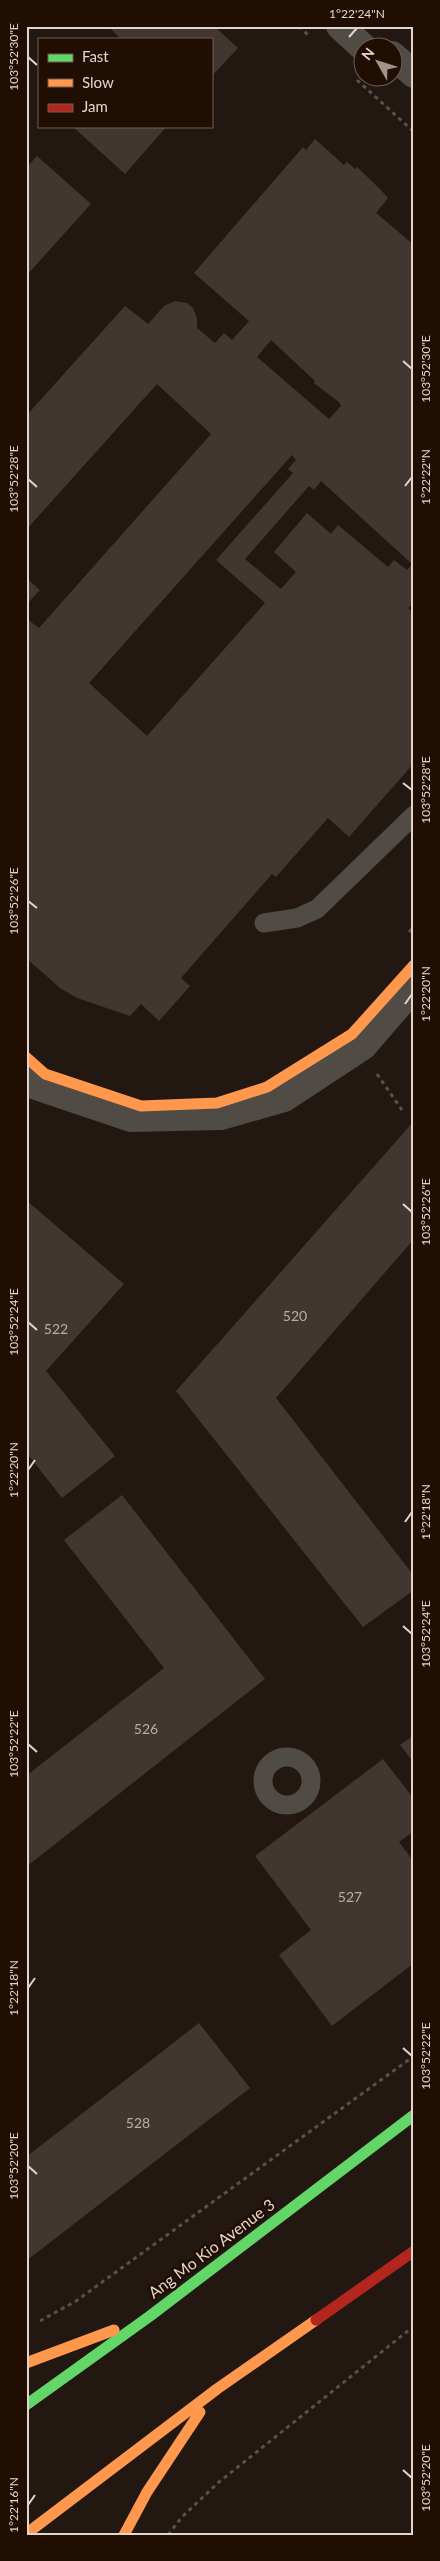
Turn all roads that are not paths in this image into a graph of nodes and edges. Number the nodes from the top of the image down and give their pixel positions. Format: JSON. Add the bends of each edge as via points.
{"nodes":[{"id":1,"x":340,"y":26,"type":"edge"},
{"id":2,"x":360,"y":26,"type":"edge"},
{"id":3,"x":353,"y":38,"type":"edge"},
{"id":4,"x":373,"y":38,"type":"edge"},
{"id":5,"x":402,"y":64,"type":"edge"},
{"id":6,"x":414,"y":74,"type":"edge"},
{"id":7,"x":402,"y":82,"type":"edge"},
{"id":8,"x":414,"y":92,"type":"edge"},
{"id":9,"x":414,"y":815,"type":"edge"},
{"id":10,"x":264,"y":923,"type":"dead end"},
{"id":11,"x":414,"y":965,"type":"edge"},
{"id":12,"x":414,"y":987,"type":"edge"},
{"id":13,"x":26,"y":1057,"type":"edge"},
{"id":14,"x":26,"y":1078,"type":"edge"},
{"id":15,"x":414,"y":2115,"type":"edge"},
{"id":16,"x":414,"y":2251,"type":"edge"},
{"id":17,"x":150,"y":2316,"type":"junction"},
{"id":18,"x":26,"y":2363,"type":"edge"},
{"id":19,"x":217,"y":2389,"type":"junction"},
{"id":20,"x":26,"y":2405,"type":"edge"},
{"id":21,"x":26,"y":2534,"type":"edge"},
{"id":22,"x":124,"y":2535,"type":"edge"}],
"edges":[{"from":1,"to":3,"type":"street"},
{"from":2,"to":4,"type":"street"},
{"from":5,"to":6,"type":"street"},
{"from":7,"to":8,"type":"street"},
{"from":9,"to":10,"type":"lane","via":[[317,909],[297,918]]},
{"from":11,"to":13,"type":"main road","via":[[352,1034],[267,1087],[217,1104],[141,1106],[45,1074]]},
{"from":12,"to":14,"type":"street","via":[[363,1046],[284,1098],[221,1116],[131,1118],[36,1086]]},
{"from":15,"to":17,"type":"main road","name":"Ang Mo Kio Avenue 3"},
{"from":16,"to":19,"type":"main road"},
{"from":17,"to":18,"type":"main road"},
{"from":17,"to":20,"type":"main road","name":"Ang Mo Kio Avenue 3"},
{"from":19,"to":21,"type":"main road"},
{"from":19,"to":22,"type":"main road","via":[[147,2492]]}]}
